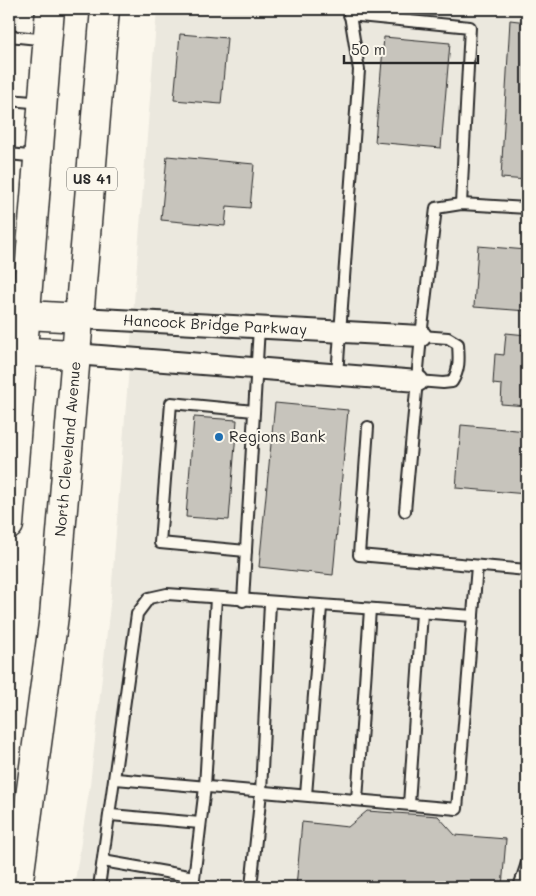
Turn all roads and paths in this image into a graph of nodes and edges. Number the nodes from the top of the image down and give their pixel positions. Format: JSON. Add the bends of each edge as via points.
{"nodes":[{"id":1,"x":50,"y":9,"type":"edge"},
{"id":2,"x":105,"y":9,"type":"edge"},
{"id":3,"x":349,"y":12,"type":"edge"},
{"id":4,"x":9,"y":36,"type":"edge"},
{"id":5,"x":48,"y":40,"type":"junction"},
{"id":6,"x":9,"y":100,"type":"edge"},
{"id":7,"x":44,"y":103,"type":"junction"},
{"id":8,"x":9,"y":154,"type":"edge"},
{"id":9,"x":38,"y":157,"type":"junction"},
{"id":10,"x":461,"y":204,"type":"junction"},
{"id":11,"x":527,"y":208,"type":"edge"},
{"id":12,"x":17,"y":314,"type":"edge"},
{"id":13,"x":80,"y":318,"type":"junction"},
{"id":14,"x":259,"y":327,"type":"junction"},
{"id":15,"x":339,"y":332,"type":"junction"},
{"id":16,"x":421,"y":336,"type":"junction"},
{"id":17,"x":16,"y":351,"type":"edge"},
{"id":18,"x":75,"y":354,"type":"junction"},
{"id":19,"x":256,"y":369,"type":"junction"},
{"id":20,"x":337,"y":375,"type":"junction"},
{"id":21,"x":418,"y":381,"type":"junction"},
{"id":22,"x":254,"y":411,"type":"junction"},
{"id":23,"x":368,"y":427,"type":"dead end"},
{"id":24,"x":406,"y":511,"type":"dead end"},
{"id":25,"x":9,"y":525,"type":"edge"},
{"id":26,"x":246,"y":551,"type":"junction"},
{"id":27,"x":477,"y":566,"type":"junction"},
{"id":28,"x":527,"y":570,"type":"edge"},
{"id":29,"x":216,"y":598,"type":"junction"},
{"id":30,"x":243,"y":601,"type":"junction"},
{"id":31,"x":270,"y":603,"type":"junction"},
{"id":32,"x":321,"y":606,"type":"junction"},
{"id":33,"x":370,"y":609,"type":"junction"},
{"id":34,"x":422,"y":613,"type":"junction"},
{"id":35,"x":472,"y":616,"type":"junction"},
{"id":36,"x":116,"y":779,"type":"junction"},
{"id":37,"x":205,"y":787,"type":"junction"},
{"id":38,"x":261,"y":792,"type":"junction"},
{"id":39,"x":306,"y":796,"type":"junction"},
{"id":40,"x":357,"y":800,"type":"junction"},
{"id":41,"x":408,"y":804,"type":"junction"},
{"id":42,"x":111,"y":814,"type":"junction"},
{"id":43,"x":200,"y":823,"type":"junction"},
{"id":44,"x":103,"y":861,"type":"junction"},
{"id":45,"x":527,"y":863,"type":"edge"},
{"id":46,"x":193,"y":882,"type":"edge"},
{"id":47,"x":18,"y":887,"type":"edge"},
{"id":48,"x":100,"y":887,"type":"edge"},
{"id":49,"x":251,"y":887,"type":"edge"},
{"id":50,"x":519,"y":887,"type":"edge"}],
"edges":[{"from":1,"to":5,"type":"main road"},
{"from":2,"to":13,"type":"main road","name":"North Cleveland Avenue","number":"US 41"},
{"from":3,"to":10,"type":"lane","via":[[470,27]]},
{"from":3,"to":15,"type":"lane","via":[[359,70]]},
{"from":4,"to":5,"type":"lane"},
{"from":5,"to":7,"type":"main road"},
{"from":6,"to":7,"type":"lane"},
{"from":7,"to":9,"type":"main road"},
{"from":8,"to":9,"type":"lane"},
{"from":9,"to":12,"type":"main road"},
{"from":10,"to":11,"type":"lane"},
{"from":10,"to":16,"type":"lane","via":[[436,208]]},
{"from":12,"to":13,"type":"main road","name":"Hancock Bridge Parkway"},
{"from":12,"to":17,"type":"main road"},
{"from":13,"to":14,"type":"street","name":"Hancock Bridge Parkway"},
{"from":13,"to":18,"type":"main road","name":"North Cleveland Avenue","number":"US 41"},
{"from":14,"to":15,"type":"street","name":"Hancock Bridge Parkway"},
{"from":14,"to":19,"type":"lane"},
{"from":15,"to":16,"type":"street","name":"Hancock Bridge Parkway"},
{"from":15,"to":20,"type":"lane"},
{"from":16,"to":21,"type":"lane"},
{"from":16,"to":21,"type":"lane","via":[[448,338],[458,344],[459,360],[458,372],[452,382]]},
{"from":17,"to":18,"type":"main road"},
{"from":17,"to":25,"type":"main road"},
{"from":18,"to":19,"type":"street"},
{"from":18,"to":47,"type":"main road","name":"North Cleveland Avenue","number":"US 41","via":[[54,616]]},
{"from":19,"to":20,"type":"street"},
{"from":19,"to":22,"type":"lane"},
{"from":20,"to":21,"type":"street"},
{"from":21,"to":24,"type":"lane"},
{"from":22,"to":26,"type":"lane"},
{"from":22,"to":26,"type":"lane","via":[[171,403],[160,543]]},
{"from":23,"to":27,"type":"lane","via":[[358,555]]},
{"from":26,"to":30,"type":"lane"},
{"from":27,"to":28,"type":"lane"},
{"from":27,"to":35,"type":"lane"},
{"from":29,"to":30,"type":"lane"},
{"from":29,"to":36,"type":"lane","via":[[167,594],[149,598],[137,614]]},
{"from":29,"to":37,"type":"lane"},
{"from":30,"to":31,"type":"lane"},
{"from":31,"to":32,"type":"lane"},
{"from":31,"to":38,"type":"lane"},
{"from":32,"to":33,"type":"lane"},
{"from":32,"to":39,"type":"lane"},
{"from":33,"to":34,"type":"lane"},
{"from":33,"to":40,"type":"lane"},
{"from":34,"to":35,"type":"lane"},
{"from":34,"to":41,"type":"lane"},
{"from":35,"to":41,"type":"lane","via":[[457,809]]},
{"from":36,"to":37,"type":"lane"},
{"from":36,"to":42,"type":"lane"},
{"from":37,"to":38,"type":"lane"},
{"from":37,"to":43,"type":"lane"},
{"from":38,"to":39,"type":"lane"},
{"from":38,"to":49,"type":"lane"},
{"from":39,"to":40,"type":"lane"},
{"from":40,"to":41,"type":"lane"},
{"from":42,"to":43,"type":"lane"},
{"from":42,"to":44,"type":"lane"},
{"from":43,"to":46,"type":"lane"},
{"from":44,"to":46,"type":"lane"},
{"from":44,"to":48,"type":"lane"},
{"from":45,"to":50,"type":"lane"}]}
